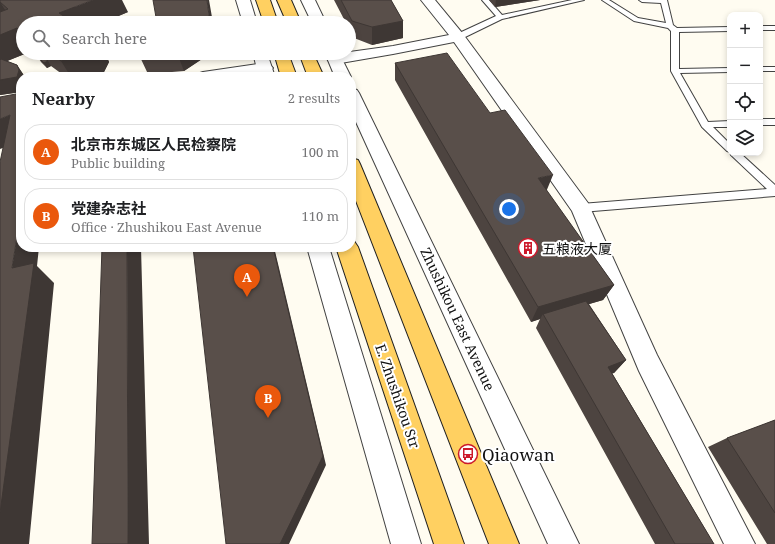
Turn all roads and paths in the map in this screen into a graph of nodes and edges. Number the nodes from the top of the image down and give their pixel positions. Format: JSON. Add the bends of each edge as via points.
{"nodes":[{"id":1,"x":243,"y":0,"type":"edge"},
{"id":2,"x":263,"y":0,"type":"edge"},
{"id":3,"x":284,"y":0,"type":"edge"},
{"id":4,"x":308,"y":0,"type":"edge"},
{"id":5,"x":428,"y":0,"type":"edge"},
{"id":6,"x":485,"y":0,"type":"edge"},
{"id":7,"x":582,"y":0,"type":"edge"},
{"id":8,"x":605,"y":0,"type":"edge"},
{"id":9,"x":642,"y":0,"type":"edge"},
{"id":10,"x":664,"y":1,"type":"edge"},
{"id":11,"x":248,"y":16,"type":"edge"},
{"id":12,"x":269,"y":16,"type":"edge"},
{"id":13,"x":291,"y":16,"type":"edge"},
{"id":14,"x":315,"y":16,"type":"edge"},
{"id":15,"x":500,"y":17,"type":"junction"},
{"id":16,"x":672,"y":28,"type":"junction"},
{"id":17,"x":763,"y":28,"type":"edge"},
{"id":18,"x":775,"y":28,"type":"edge"},
{"id":19,"x":727,"y":29,"type":"edge"},
{"id":20,"x":458,"y":37,"type":"junction"},
{"id":21,"x":356,"y":54,"type":"edge"},
{"id":22,"x":283,"y":60,"type":"edge"},
{"id":23,"x":309,"y":60,"type":"edge"},
{"id":24,"x":335,"y":60,"type":"edge"},
{"id":25,"x":264,"y":66,"type":"edge"},
{"id":26,"x":763,"y":69,"type":"edge"},
{"id":27,"x":775,"y":69,"type":"edge"},
{"id":28,"x":727,"y":70,"type":"edge"},
{"id":29,"x":675,"y":71,"type":"junction"},
{"id":30,"x":231,"y":72,"type":"edge"},
{"id":31,"x":287,"y":72,"type":"edge"},
{"id":32,"x":314,"y":72,"type":"edge"},
{"id":33,"x":341,"y":72,"type":"edge"},
{"id":34,"x":356,"y":104,"type":"edge"},
{"id":35,"x":763,"y":122,"type":"edge"},
{"id":36,"x":775,"y":122,"type":"edge"},
{"id":37,"x":727,"y":124,"type":"edge"},
{"id":38,"x":705,"y":125,"type":"junction"},
{"id":39,"x":727,"y":146,"type":"edge"},
{"id":40,"x":737,"y":156,"type":"edge"},
{"id":41,"x":356,"y":176,"type":"edge"},
{"id":42,"x":775,"y":192,"type":"edge"},
{"id":43,"x":581,"y":208,"type":"junction"},
{"id":44,"x":319,"y":252,"type":"edge"},
{"id":45,"x":349,"y":252,"type":"edge"},
{"id":46,"x":406,"y":544,"type":"edge"},
{"id":47,"x":449,"y":544,"type":"edge"},
{"id":48,"x":504,"y":544,"type":"edge"},
{"id":49,"x":564,"y":544,"type":"edge"},
{"id":50,"x":740,"y":544,"type":"edge"}],
"edges":[{"from":1,"to":11,"type":"street"},
{"from":2,"to":12,"type":"main road"},
{"from":3,"to":13,"type":"main road"},
{"from":4,"to":14,"type":"street"},
{"from":5,"to":20,"type":"street"},
{"from":6,"to":15,"type":"lane"},
{"from":7,"to":15,"type":"lane"},
{"from":8,"to":16,"type":"lane","via":[[636,20]]},
{"from":9,"to":10,"type":"lane"},
{"from":10,"to":16,"type":"lane"},
{"from":15,"to":20,"type":"lane"},
{"from":16,"to":19,"type":"lane"},
{"from":16,"to":29,"type":"lane","via":[[676,56]]},
{"from":17,"to":18,"type":"lane"},
{"from":20,"to":21,"type":"street","via":[[393,50]]},
{"from":20,"to":43,"type":"street"},
{"from":22,"to":31,"type":"main road"},
{"from":23,"to":32,"type":"main road"},
{"from":24,"to":33,"type":"street"},
{"from":25,"to":30,"type":"street"},
{"from":26,"to":27,"type":"lane"},
{"from":28,"to":29,"type":"lane"},
{"from":29,"to":38,"type":"lane"},
{"from":34,"to":49,"type":"street","name":"Zhushikou East Avenue"},
{"from":35,"to":36,"type":"lane"},
{"from":37,"to":38,"type":"lane"},
{"from":38,"to":39,"type":"lane"},
{"from":40,"to":42,"type":"lane"},
{"from":41,"to":48,"type":"main road"},
{"from":42,"to":43,"type":"lane"},
{"from":43,"to":50,"type":"street","via":[[648,363]]},
{"from":44,"to":46,"type":"street"},
{"from":45,"to":47,"type":"main road","name":"E. Zhushikou Str"}]}
